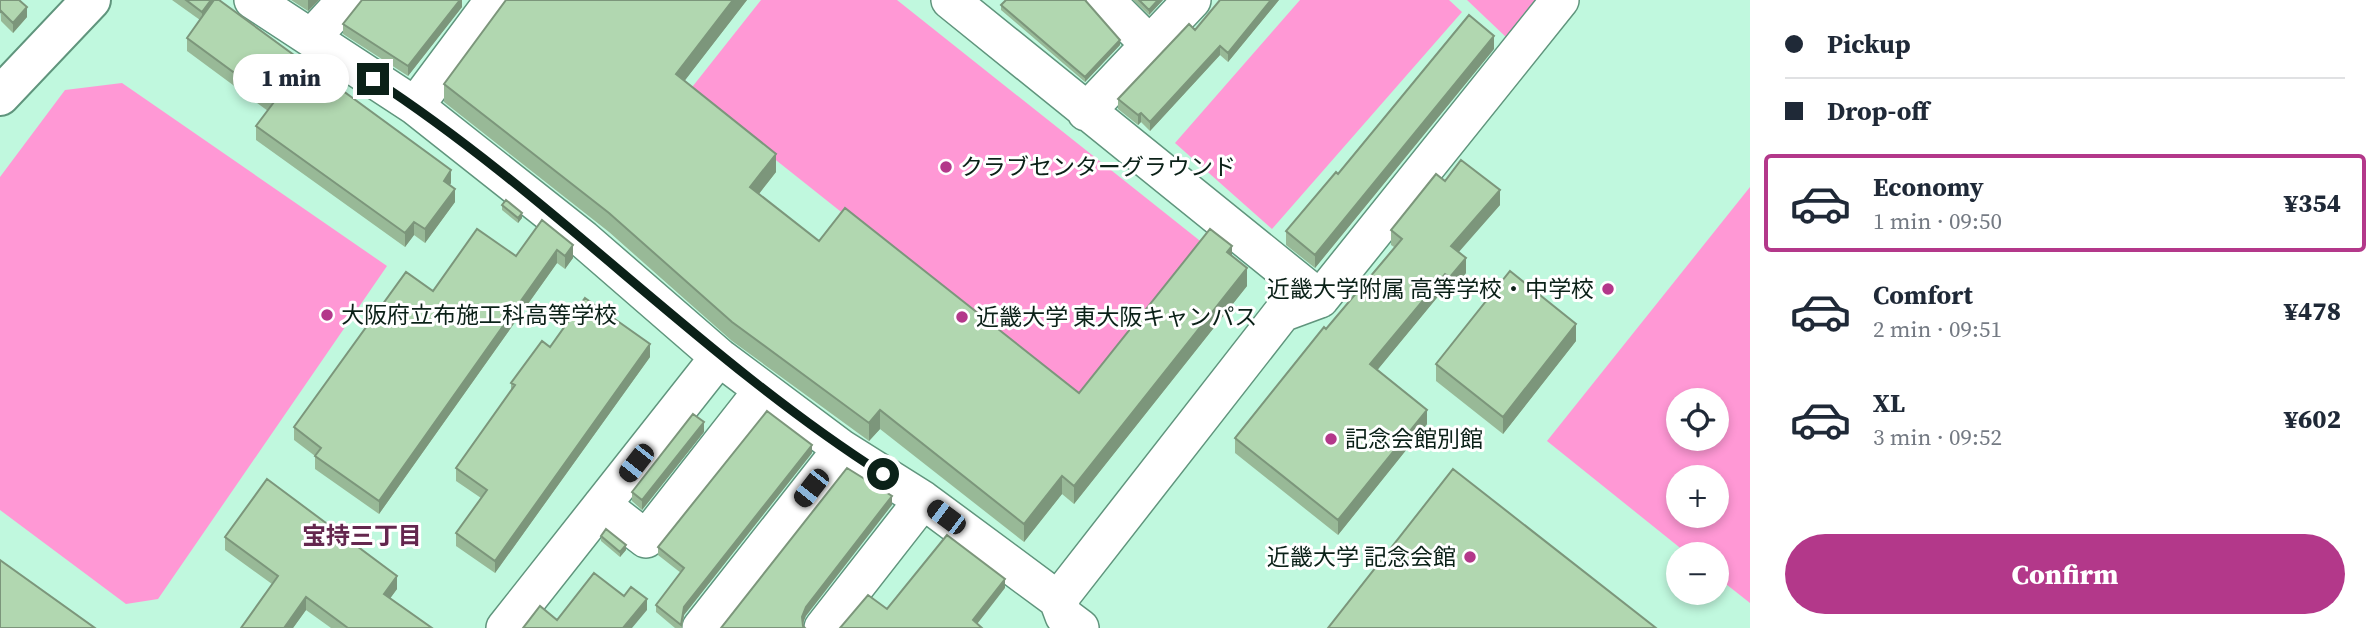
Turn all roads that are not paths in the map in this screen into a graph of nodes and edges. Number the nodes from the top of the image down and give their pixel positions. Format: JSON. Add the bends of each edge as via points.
{"nodes":[{"id":1,"x":91,"y":0,"type":"edge"},
{"id":2,"x":253,"y":0,"type":"edge"},
{"id":3,"x":346,"y":0,"type":"edge"},
{"id":4,"x":494,"y":0,"type":"edge"},
{"id":5,"x":950,"y":0,"type":"edge"},
{"id":6,"x":1105,"y":0,"type":"edge"},
{"id":7,"x":1192,"y":0,"type":"edge"},
{"id":8,"x":1560,"y":0,"type":"edge"},
{"id":9,"x":311,"y":38,"type":"junction"},
{"id":10,"x":1150,"y":45,"type":"junction"},
{"id":11,"x":0,"y":96,"type":"edge"},
{"id":12,"x":415,"y":106,"type":"junction"},
{"id":13,"x":1086,"y":111,"type":"junction"},
{"id":14,"x":1320,"y":299,"type":"junction"},
{"id":15,"x":719,"y":357,"type":"junction"},
{"id":16,"x":763,"y":390,"type":"junction"},
{"id":17,"x":842,"y":449,"type":"junction"},
{"id":18,"x":923,"y":500,"type":"junction"},
{"id":19,"x":602,"y":505,"type":"junction"},
{"id":20,"x":1064,"y":618,"type":"edge"},
{"id":21,"x":505,"y":628,"type":"edge"},
{"id":22,"x":701,"y":628,"type":"edge"},
{"id":23,"x":823,"y":628,"type":"edge"}],
"edges":[{"from":1,"to":11,"type":"main road"},
{"from":2,"to":9,"type":"street"},
{"from":3,"to":9,"type":"street"},
{"from":4,"to":12,"type":"street"},
{"from":5,"to":13,"type":"street"},
{"from":6,"to":10,"type":"street"},
{"from":7,"to":10,"type":"street"},
{"from":8,"to":14,"type":"street"},
{"from":9,"to":12,"type":"street"},
{"from":10,"to":13,"type":"street"},
{"from":12,"to":15,"type":"street","via":[[583,239]]},
{"from":13,"to":14,"type":"street"},
{"from":14,"to":20,"type":"street","via":[[1282,313]]},
{"from":15,"to":16,"type":"street"},
{"from":15,"to":19,"type":"street"},
{"from":16,"to":17,"type":"street"},
{"from":16,"to":19,"type":"street","via":[[646,540]]},
{"from":17,"to":18,"type":"street"},
{"from":17,"to":22,"type":"street"},
{"from":18,"to":20,"type":"street"},
{"from":18,"to":23,"type":"street"},
{"from":19,"to":21,"type":"street"}]}
